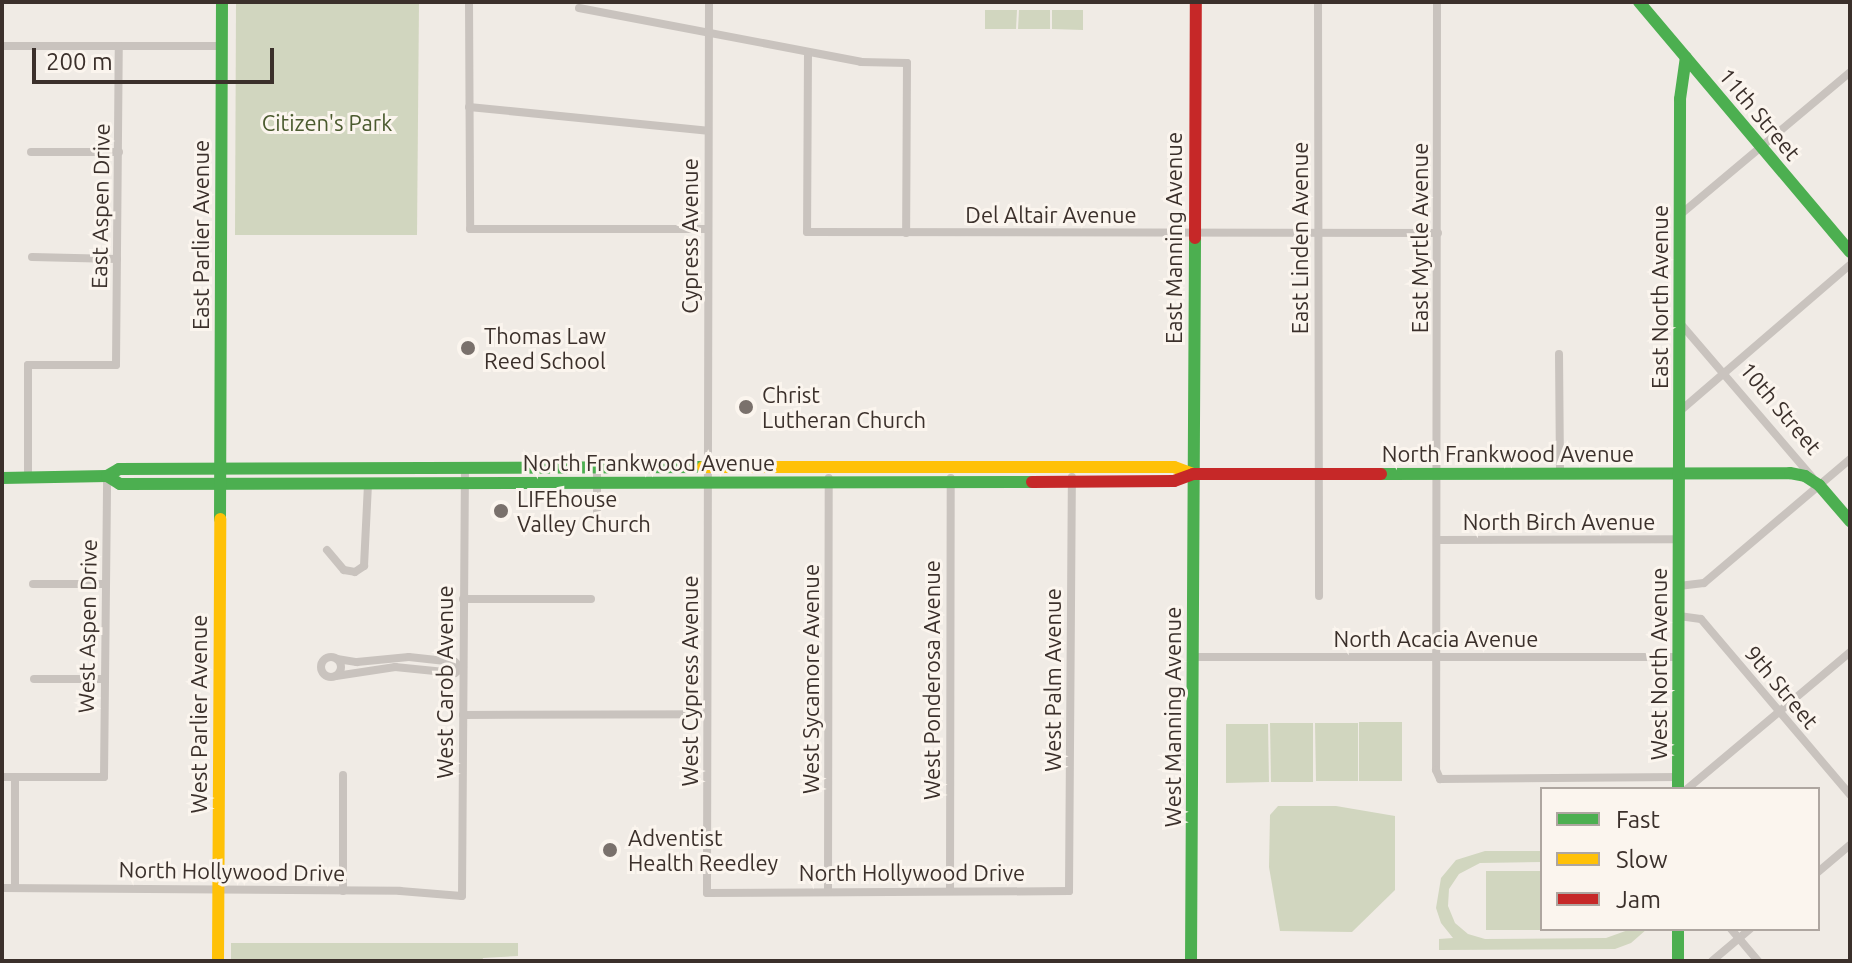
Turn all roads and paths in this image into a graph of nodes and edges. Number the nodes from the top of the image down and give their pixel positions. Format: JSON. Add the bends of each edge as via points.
{"nodes":[{"id":1,"x":222,"y":2,"type":"edge"},
{"id":2,"x":469,"y":2,"type":"edge"},
{"id":3,"x":709,"y":2,"type":"edge"},
{"id":4,"x":1196,"y":2,"type":"edge"},
{"id":5,"x":1318,"y":2,"type":"edge"},
{"id":6,"x":1437,"y":2,"type":"edge"},
{"id":7,"x":1639,"y":2,"type":"edge"},
{"id":8,"x":579,"y":8,"type":"dead end"},
{"id":9,"x":709,"y":33,"type":"junction"},
{"id":10,"x":2,"y":46,"type":"edge"},
{"id":11,"x":119,"y":46,"type":"junction"},
{"id":12,"x":221,"y":46,"type":"junction"},
{"id":13,"x":808,"y":52,"type":"junction"},
{"id":14,"x":1686,"y":57,"type":"junction"},
{"id":15,"x":1850,"y":72,"type":"edge"},
{"id":16,"x":469,"y":107,"type":"junction"},
{"id":17,"x":708,"y":131,"type":"junction"},
{"id":18,"x":1762,"y":147,"type":"junction"},
{"id":19,"x":31,"y":152,"type":"dead end"},
{"id":20,"x":119,"y":152,"type":"junction"},
{"id":21,"x":1681,"y":214,"type":"junction"},
{"id":22,"x":708,"y":229,"type":"junction"},
{"id":23,"x":1318,"y":232,"type":"junction"},
{"id":24,"x":906,"y":233,"type":"junction"},
{"id":25,"x":1194,"y":233,"type":"junction"},
{"id":26,"x":1438,"y":233,"type":"junction"},
{"id":27,"x":1850,"y":252,"type":"edge"},
{"id":28,"x":32,"y":257,"type":"dead end"},
{"id":29,"x":117,"y":259,"type":"junction"},
{"id":30,"x":1850,"y":265,"type":"edge"},
{"id":31,"x":1680,"y":323,"type":"junction"},
{"id":32,"x":1559,"y":354,"type":"dead end"},
{"id":33,"x":1724,"y":373,"type":"junction"},
{"id":34,"x":1680,"y":411,"type":"junction"},
{"id":35,"x":1850,"y":459,"type":"edge"},
{"id":36,"x":221,"y":468,"type":"junction"},
{"id":37,"x":465,"y":469,"type":"junction"},
{"id":38,"x":597,"y":469,"type":"junction"},
{"id":39,"x":1560,"y":473,"type":"junction"},
{"id":40,"x":1193,"y":474,"type":"junction"},
{"id":41,"x":1317,"y":474,"type":"junction"},
{"id":42,"x":1438,"y":474,"type":"junction"},
{"id":43,"x":1679,"y":474,"type":"junction"},
{"id":44,"x":951,"y":475,"type":"junction"},
{"id":45,"x":1072,"y":475,"type":"junction"},
{"id":46,"x":107,"y":476,"type":"junction"},
{"id":47,"x":708,"y":476,"type":"junction"},
{"id":48,"x":829,"y":476,"type":"junction"},
{"id":49,"x":28,"y":477,"type":"junction"},
{"id":50,"x":2,"y":478,"type":"edge"},
{"id":51,"x":221,"y":483,"type":"junction"},
{"id":52,"x":463,"y":483,"type":"junction"},
{"id":53,"x":597,"y":483,"type":"junction"},
{"id":54,"x":368,"y":484,"type":"junction"},
{"id":55,"x":1819,"y":485,"type":"junction"},
{"id":56,"x":597,"y":514,"type":"dead end"},
{"id":57,"x":1850,"y":521,"type":"edge"},
{"id":58,"x":1679,"y":539,"type":"junction"},
{"id":59,"x":1438,"y":540,"type":"junction"},
{"id":60,"x":327,"y":550,"type":"dead end"},
{"id":61,"x":33,"y":584,"type":"dead end"},
{"id":62,"x":105,"y":584,"type":"junction"},
{"id":63,"x":1679,"y":586,"type":"junction"},
{"id":64,"x":1319,"y":596,"type":"dead end"},
{"id":65,"x":463,"y":599,"type":"junction"},
{"id":66,"x":591,"y":599,"type":"dead end"},
{"id":67,"x":1679,"y":616,"type":"junction"},
{"id":68,"x":1850,"y":652,"type":"edge"},
{"id":69,"x":1193,"y":657,"type":"junction"},
{"id":70,"x":1436,"y":657,"type":"junction"},
{"id":71,"x":1678,"y":657,"type":"junction"},
{"id":72,"x":337,"y":659,"type":"junction"},
{"id":73,"x":459,"y":665,"type":"junction"},
{"id":74,"x":336,"y":676,"type":"junction"},
{"id":75,"x":34,"y":679,"type":"dead end"},
{"id":76,"x":105,"y":679,"type":"junction"},
{"id":77,"x":1780,"y":712,"type":"junction"},
{"id":78,"x":707,"y":714,"type":"junction"},
{"id":79,"x":463,"y":715,"type":"junction"},
{"id":80,"x":343,"y":775,"type":"dead end"},
{"id":81,"x":2,"y":777,"type":"edge"},
{"id":82,"x":15,"y":777,"type":"junction"},
{"id":83,"x":1678,"y":783,"type":"edge"},
{"id":84,"x":1689,"y":787,"type":"edge"},
{"id":85,"x":1850,"y":795,"type":"edge"},
{"id":86,"x":1850,"y":845,"type":"edge"},
{"id":87,"x":1820,"y":870,"type":"edge"},
{"id":88,"x":2,"y":888,"type":"edge"},
{"id":89,"x":15,"y":888,"type":"junction"},
{"id":90,"x":828,"y":890,"type":"junction"},
{"id":91,"x":343,"y":891,"type":"junction"},
{"id":92,"x":950,"y":891,"type":"junction"},
{"id":93,"x":1069,"y":891,"type":"joint"},
{"id":94,"x":218,"y":892,"type":"junction"},
{"id":95,"x":707,"y":893,"type":"joint"},
{"id":96,"x":462,"y":896,"type":"joint"},
{"id":97,"x":1678,"y":931,"type":"edge"},
{"id":98,"x":1733,"y":931,"type":"edge"},
{"id":99,"x":1748,"y":931,"type":"edge"},
{"id":100,"x":1739,"y":938,"type":"junction"},
{"id":101,"x":218,"y":961,"type":"edge"},
{"id":102,"x":1191,"y":961,"type":"edge"},
{"id":103,"x":1678,"y":961,"type":"edge"},
{"id":104,"x":1712,"y":961,"type":"edge"},
{"id":105,"x":1758,"y":961,"type":"edge"}],
"edges":[{"from":1,"to":12,"type":"street","name":"East Parlier Avenue"},
{"from":2,"to":16,"type":"street"},
{"from":3,"to":9,"type":"street","name":"Cypress Avenue"},
{"from":4,"to":25,"type":"street","name":"East Manning Avenue"},
{"from":5,"to":23,"type":"street","name":"East Linden Avenue"},
{"from":6,"to":26,"type":"street","name":"East Myrtle Avenue"},
{"from":7,"to":14,"type":"street","name":"11th Street"},
{"from":8,"to":9,"type":"street"},
{"from":9,"to":13,"type":"street"},
{"from":9,"to":17,"type":"street","name":"Cypress Avenue"},
{"from":10,"to":11,"type":"street"},
{"from":11,"to":12,"type":"street"},
{"from":11,"to":20,"type":"street","name":"East Aspen Drive"},
{"from":12,"to":36,"type":"street","name":"East Parlier Avenue"},
{"from":13,"to":24,"type":"street","via":[[861,62],[907,63]]},
{"from":13,"to":24,"type":"street","name":"Del Altair Avenue","via":[[807,232]]},
{"from":14,"to":18,"type":"street","name":"11th Street"},
{"from":14,"to":21,"type":"street","name":"East North Avenue","via":[[1681,73]]},
{"from":15,"to":18,"type":"street"},
{"from":16,"to":17,"type":"street"},
{"from":16,"to":22,"type":"street","via":[[470,229]]},
{"from":17,"to":22,"type":"street","name":"Cypress Avenue"},
{"from":18,"to":21,"type":"street"},
{"from":18,"to":27,"type":"street","name":"11th Street"},
{"from":19,"to":20,"type":"street"},
{"from":20,"to":29,"type":"street","name":"East Aspen Drive"},
{"from":21,"to":31,"type":"street","name":"East North Avenue"},
{"from":22,"to":47,"type":"street","name":"Cypress Avenue"},
{"from":23,"to":25,"type":"street","name":"Del Altair Avenue"},
{"from":23,"to":26,"type":"street","name":"Del Altair Avenue"},
{"from":23,"to":41,"type":"street","name":"East Linden Avenue"},
{"from":24,"to":25,"type":"street","name":"Del Altair Avenue"},
{"from":25,"to":40,"type":"street","name":"East Manning Avenue"},
{"from":26,"to":42,"type":"street","name":"East Myrtle Avenue"},
{"from":28,"to":29,"type":"street"},
{"from":29,"to":49,"type":"street","name":"East Aspen Drive","via":[[116,365],[28,365]]},
{"from":30,"to":33,"type":"street"},
{"from":31,"to":33,"type":"street","name":"10th Street"},
{"from":31,"to":34,"type":"street","name":"East North Avenue"},
{"from":32,"to":39,"type":"street"},
{"from":33,"to":34,"type":"street"},
{"from":33,"to":55,"type":"street","name":"10th Street"},
{"from":34,"to":43,"type":"street","name":"East North Avenue"},
{"from":35,"to":55,"type":"street"},
{"from":36,"to":37,"type":"street","name":"North Frankwood Avenue"},
{"from":36,"to":46,"type":"street","name":"North Frankwood Avenue","via":[[119,469]]},
{"from":36,"to":51,"type":"street","name":"West Parlier Avenue"},
{"from":37,"to":38,"type":"street","name":"North Frankwood Avenue"},
{"from":37,"to":52,"type":"street","name":"West Carob Avenue"},
{"from":38,"to":47,"type":"street","name":"North Frankwood Avenue"},
{"from":38,"to":53,"type":"street"},
{"from":39,"to":42,"type":"street","name":"North Frankwood Avenue"},
{"from":39,"to":43,"type":"street","name":"North Frankwood Avenue"},
{"from":40,"to":41,"type":"street","name":"North Frankwood Avenue"},
{"from":40,"to":45,"type":"street","name":"North Frankwood Avenue","via":[[1174,467]]},
{"from":40,"to":69,"type":"street","name":"West Manning Avenue"},
{"from":41,"to":42,"type":"street","name":"North Frankwood Avenue"},
{"from":41,"to":64,"type":"street","name":"East Linden Avenue"},
{"from":42,"to":59,"type":"street","name":"East Myrtle Avenue"},
{"from":43,"to":55,"type":"street","name":"North Frankwood Avenue","via":[[1790,473]]},
{"from":43,"to":58,"type":"street","name":"East North Avenue"},
{"from":44,"to":45,"type":"street","name":"North Frankwood Avenue"},
{"from":44,"to":48,"type":"street","name":"North Frankwood Avenue"},
{"from":44,"to":92,"type":"street","name":"West Ponderosa Avenue"},
{"from":45,"to":93,"type":"street","name":"West Palm Avenue"},
{"from":46,"to":49,"type":"street","name":"North Frankwood Avenue"},
{"from":46,"to":51,"type":"street","name":"North Frankwood Avenue","via":[[120,484]]},
{"from":46,"to":62,"type":"street","name":"West Aspen Drive"},
{"from":47,"to":48,"type":"street","name":"North Frankwood Avenue"},
{"from":47,"to":53,"type":"street","name":"North Frankwood Avenue"},
{"from":47,"to":78,"type":"street","name":"West Cypress Avenue"},
{"from":48,"to":90,"type":"street","name":"West Sycamore Avenue"},
{"from":49,"to":50,"type":"street","name":"North Frankwood Avenue"},
{"from":51,"to":54,"type":"street","name":"North Frankwood Avenue"},
{"from":51,"to":94,"type":"street","name":"West Parlier Avenue"},
{"from":52,"to":53,"type":"street","name":"North Frankwood Avenue"},
{"from":52,"to":54,"type":"street","name":"North Frankwood Avenue"},
{"from":52,"to":65,"type":"street","name":"West Carob Avenue"},
{"from":53,"to":56,"type":"street"},
{"from":54,"to":60,"type":"street","via":[[364,566],[355,572],[344,570]]},
{"from":55,"to":57,"type":"street","name":"10th Street"},
{"from":55,"to":63,"type":"street","via":[[1704,583]]},
{"from":58,"to":59,"type":"street","name":"North Birch Avenue"},
{"from":58,"to":63,"type":"street","name":"West North Avenue"},
{"from":59,"to":70,"type":"street","name":"East Myrtle Avenue"},
{"from":61,"to":62,"type":"street"},
{"from":62,"to":76,"type":"street","name":"West Aspen Drive"},
{"from":63,"to":67,"type":"street","name":"West North Avenue"},
{"from":65,"to":66,"type":"street"},
{"from":65,"to":73,"type":"street","name":"West Carob Avenue"},
{"from":67,"to":71,"type":"street","name":"West North Avenue"},
{"from":67,"to":77,"type":"street","name":"9th Street","via":[[1701,619]]},
{"from":68,"to":77,"type":"street"},
{"from":69,"to":70,"type":"street","name":"North Acacia Avenue"},
{"from":69,"to":102,"type":"street","name":"West Manning Avenue"},
{"from":70,"to":71,"type":"street","name":"North Acacia Avenue"},
{"from":70,"to":83,"type":"street","name":"East Myrtle Avenue","via":[[1440,779]]},
{"from":71,"to":83,"type":"street","name":"West North Avenue"},
{"from":72,"to":73,"type":"street","via":[[400,656]]},
{"from":72,"to":74,"type":"street","via":[[341,668]]},
{"from":72,"to":74,"type":"street","via":[[328,658],[322,666],[326,675]]},
{"from":73,"to":74,"type":"street","via":[[455,673],[395,667]]},
{"from":73,"to":79,"type":"street","name":"West Carob Avenue"},
{"from":75,"to":76,"type":"street"},
{"from":76,"to":82,"type":"street","name":"West Aspen Drive","via":[[104,777]]},
{"from":77,"to":84,"type":"street"},
{"from":77,"to":85,"type":"street","name":"9th Street"},
{"from":78,"to":79,"type":"street"},
{"from":78,"to":95,"type":"street","name":"West Cypress Avenue"},
{"from":79,"to":96,"type":"street","name":"West Carob Avenue"},
{"from":80,"to":91,"type":"street"},
{"from":81,"to":82,"type":"street"},
{"from":82,"to":89,"type":"street"},
{"from":86,"to":87,"type":"street"},
{"from":88,"to":89,"type":"street","name":"North Hollywood Drive"},
{"from":89,"to":94,"type":"street","name":"North Hollywood Drive"},
{"from":90,"to":92,"type":"street","name":"North Hollywood Drive"},
{"from":90,"to":95,"type":"street","name":"North Hollywood Drive"},
{"from":91,"to":94,"type":"street","name":"North Hollywood Drive"},
{"from":91,"to":96,"type":"street","name":"North Hollywood Drive"},
{"from":92,"to":93,"type":"street","name":"North Hollywood Drive"},
{"from":94,"to":101,"type":"street","name":"West Parlier Avenue"},
{"from":97,"to":103,"type":"street"},
{"from":98,"to":100,"type":"street"},
{"from":99,"to":100,"type":"street"},
{"from":100,"to":104,"type":"street"},
{"from":100,"to":105,"type":"street"}]}
